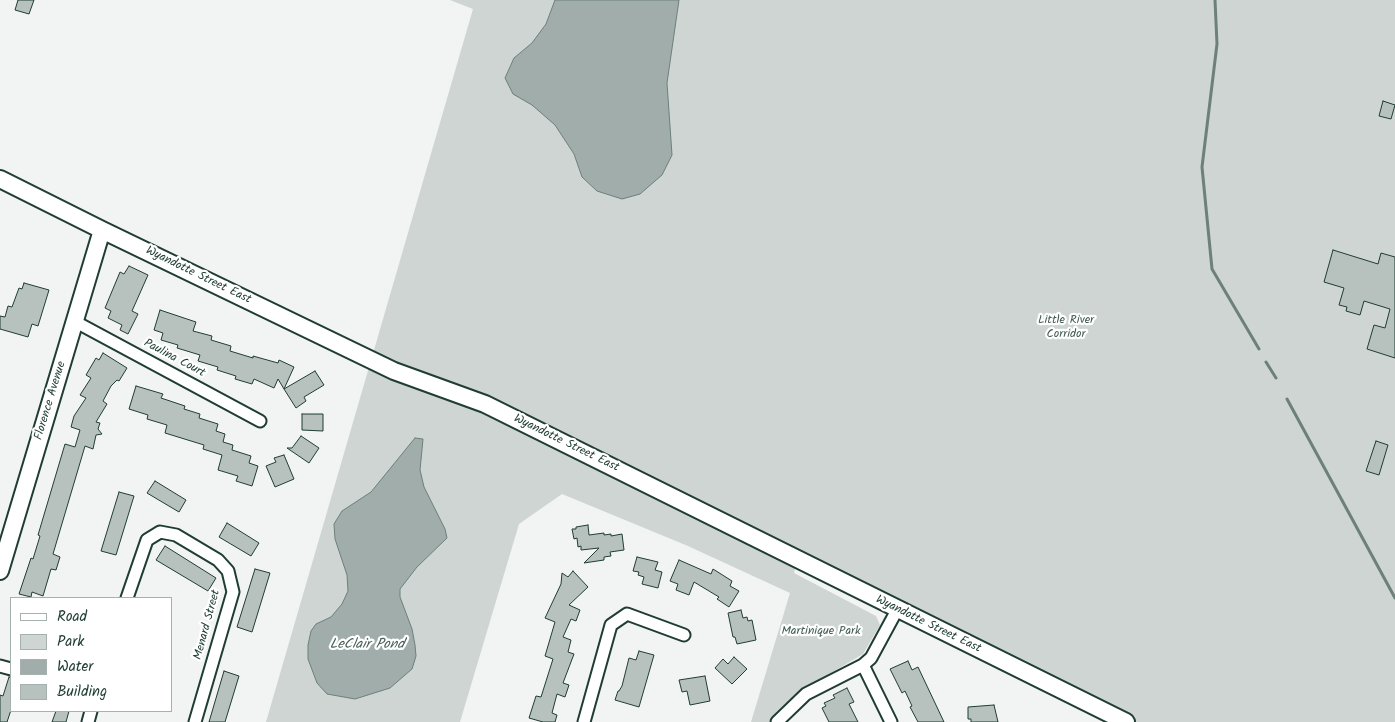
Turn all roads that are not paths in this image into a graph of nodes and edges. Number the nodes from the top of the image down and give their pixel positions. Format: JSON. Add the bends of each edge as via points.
{"nodes":[{"id":1,"x":0,"y":179,"type":"edge"},
{"id":2,"x":102,"y":230,"type":"junction"},
{"id":3,"x":74,"y":321,"type":"junction"},
{"id":4,"x":260,"y":421,"type":"dead end"},
{"id":5,"x":0,"y":571,"type":"edge"},
{"id":6,"x":127,"y":597,"type":"edge"},
{"id":7,"x":897,"y":610,"type":"junction"},
{"id":8,"x":684,"y":635,"type":"dead end"},
{"id":9,"x":863,"y":665,"type":"junction"},
{"id":10,"x":196,"y":722,"type":"edge"},
{"id":11,"x":584,"y":722,"type":"edge"},
{"id":12,"x":777,"y":722,"type":"edge"},
{"id":13,"x":891,"y":722,"type":"edge"},
{"id":14,"x":1126,"y":722,"type":"edge"}],
"edges":[{"from":1,"to":2,"type":"street","name":"Wyandotte Street East"},
{"from":2,"to":3,"type":"street","name":"Florence Avenue"},
{"from":2,"to":7,"type":"street","name":"Wyandotte Street East","via":[[394,370],[485,404]]},
{"from":3,"to":4,"type":"street","name":"Paulina Court"},
{"from":3,"to":5,"type":"street","name":"Florence Avenue"},
{"from":6,"to":10,"type":"street","name":"Menard Street","via":[[147,540],[160,532],[176,535],[218,560],[228,571],[233,592]]},
{"from":7,"to":9,"type":"street","via":[[872,658]]},
{"from":7,"to":14,"type":"street","name":"Wyandotte Street East"},
{"from":8,"to":11,"type":"street","via":[[627,614],[611,626]]},
{"from":9,"to":12,"type":"street","via":[[806,694]]},
{"from":9,"to":13,"type":"street"}]}
